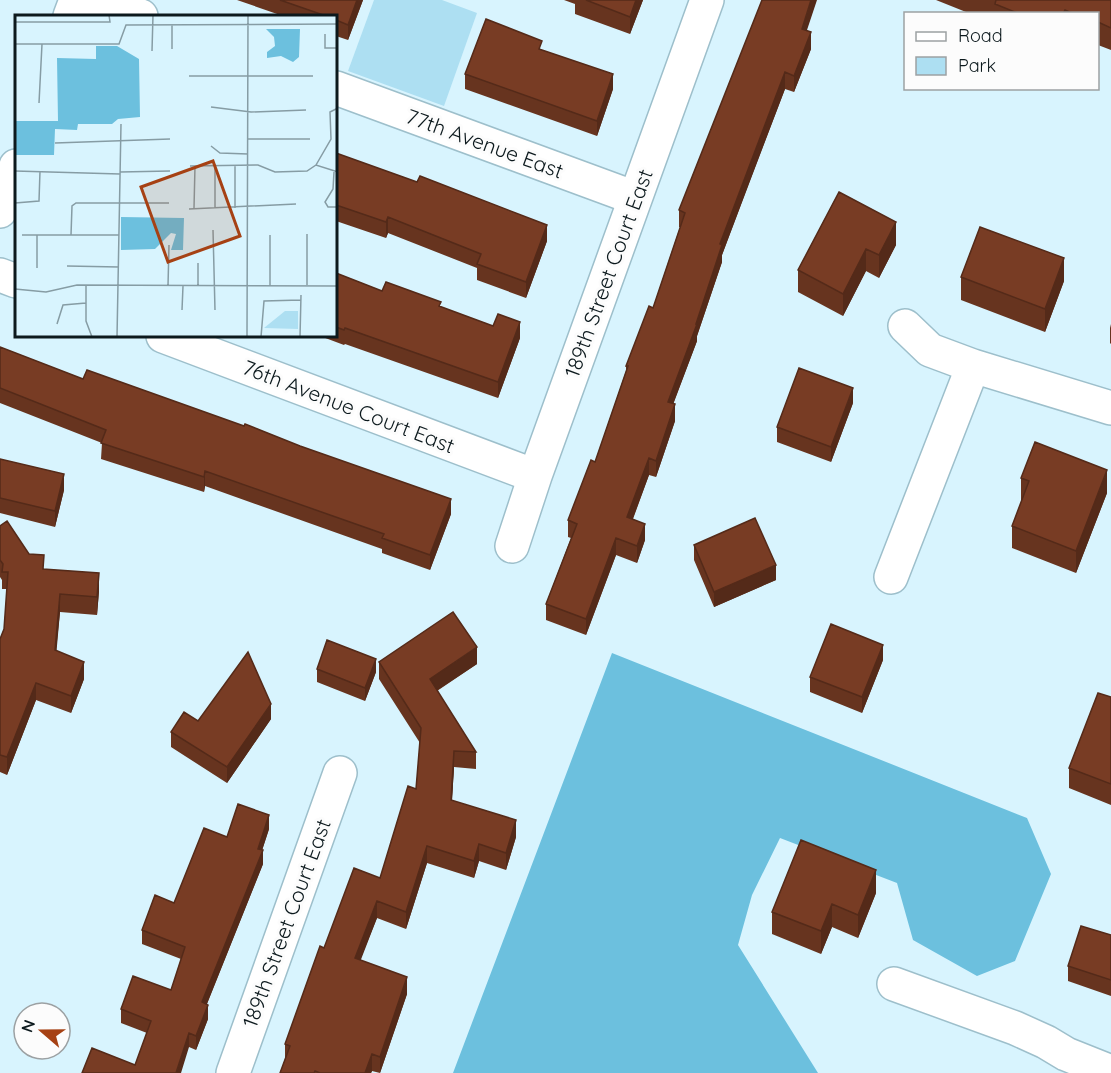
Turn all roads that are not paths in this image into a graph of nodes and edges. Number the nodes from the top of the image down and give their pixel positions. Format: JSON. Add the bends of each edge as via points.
{"nodes":[{"id":1,"x":76,"y":0,"type":"edge"},
{"id":2,"x":96,"y":0,"type":"edge"},
{"id":3,"x":707,"y":0,"type":"edge"},
{"id":4,"x":70,"y":15,"type":"edge"},
{"id":5,"x":138,"y":15,"type":"edge"},
{"id":6,"x":338,"y":89,"type":"edge"},
{"id":7,"x":15,"y":169,"type":"edge"},
{"id":8,"x":635,"y":198,"type":"junction"},
{"id":9,"x":0,"y":211,"type":"edge"},
{"id":10,"x":0,"y":274,"type":"edge"},
{"id":11,"x":15,"y":281,"type":"edge"},
{"id":12,"x":905,"y":326,"type":"dead end"},
{"id":13,"x":168,"y":338,"type":"edge"},
{"id":14,"x":973,"y":366,"type":"junction"},
{"id":15,"x":1111,"y":408,"type":"edge"},
{"id":16,"x":535,"y":476,"type":"junction"},
{"id":17,"x":512,"y":546,"type":"dead end"},
{"id":18,"x":891,"y":577,"type":"dead end"},
{"id":19,"x":340,"y":773,"type":"dead end"},
{"id":20,"x":894,"y":984,"type":"dead end"},
{"id":21,"x":1111,"y":1072,"type":"edge"},
{"id":22,"x":233,"y":1073,"type":"edge"}],
"edges":[{"from":1,"to":4,"type":"street"},
{"from":2,"to":5,"type":"street"},
{"from":3,"to":8,"type":"street","name":"189th Street Court East"},
{"from":6,"to":8,"type":"street","name":"77th Avenue East"},
{"from":7,"to":9,"type":"street"},
{"from":8,"to":16,"type":"street","name":"189th Street Court East"},
{"from":10,"to":11,"type":"street"},
{"from":12,"to":14,"type":"street","via":[[930,350]]},
{"from":13,"to":16,"type":"street","name":"76th Avenue Court East"},
{"from":14,"to":15,"type":"street"},
{"from":14,"to":18,"type":"street"},
{"from":16,"to":17,"type":"street","name":"189th Street Court East"},
{"from":19,"to":22,"type":"street","name":"189th Street Court East"},
{"from":20,"to":21,"type":"street","via":[[1015,1028]]}]}
